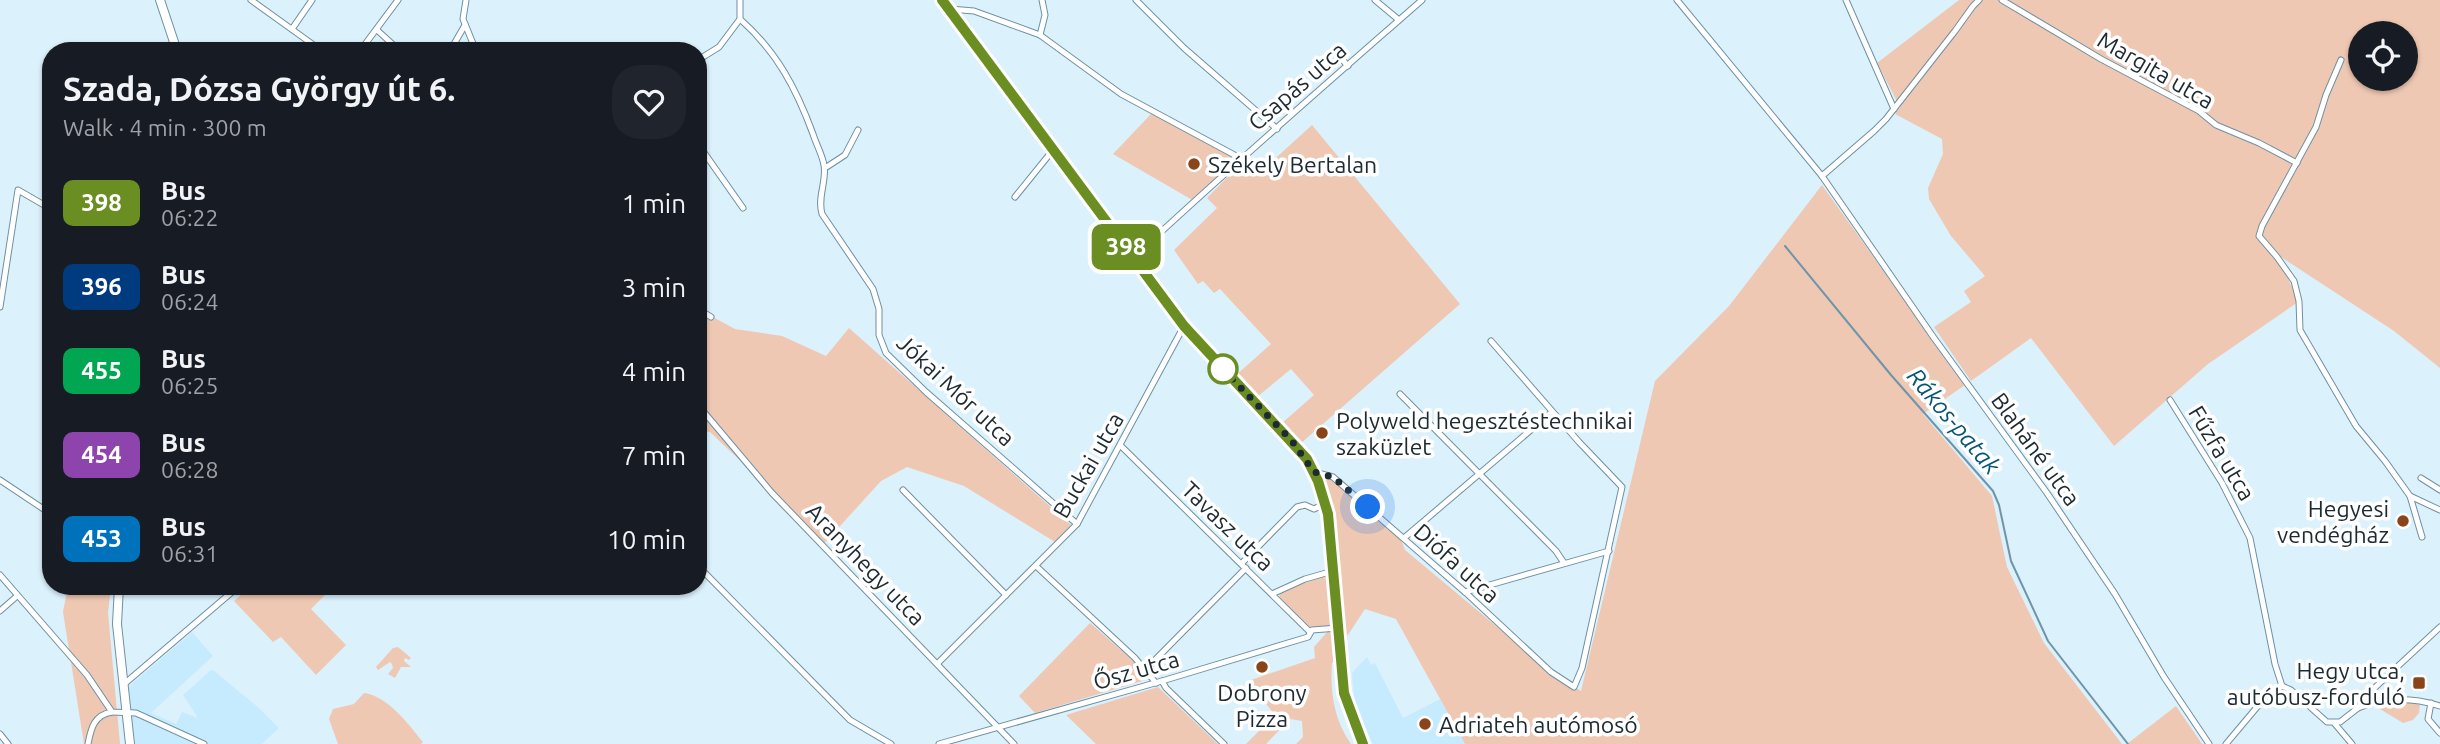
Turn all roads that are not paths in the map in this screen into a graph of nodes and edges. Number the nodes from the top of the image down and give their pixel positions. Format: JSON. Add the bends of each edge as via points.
{"nodes":[{"id":1,"x":160,"y":0,"type":"edge"},
{"id":2,"x":251,"y":0,"type":"edge"},
{"id":3,"x":312,"y":0,"type":"edge"},
{"id":4,"x":398,"y":0,"type":"edge"},
{"id":5,"x":466,"y":0,"type":"edge"},
{"id":6,"x":740,"y":0,"type":"edge"},
{"id":7,"x":942,"y":0,"type":"edge"},
{"id":8,"x":1042,"y":0,"type":"edge"},
{"id":9,"x":1136,"y":0,"type":"edge"},
{"id":10,"x":1375,"y":0,"type":"edge"},
{"id":11,"x":1422,"y":0,"type":"edge"},
{"id":12,"x":1678,"y":0,"type":"edge"},
{"id":13,"x":1846,"y":0,"type":"edge"},
{"id":14,"x":2002,"y":0,"type":"edge"},
{"id":15,"x":1976,"y":1,"type":"edge"},
{"id":16,"x":950,"y":9,"type":"junction"},
{"id":17,"x":740,"y":19,"type":"junction"},
{"id":18,"x":1399,"y":20,"type":"junction"},
{"id":19,"x":464,"y":25,"type":"junction"},
{"id":20,"x":292,"y":29,"type":"junction"},
{"id":21,"x":377,"y":30,"type":"junction"},
{"id":22,"x":1040,"y":35,"type":"junction"},
{"id":23,"x":174,"y":42,"type":"edge"},
{"id":24,"x":310,"y":42,"type":"edge"},
{"id":25,"x":367,"y":42,"type":"edge"},
{"id":26,"x":390,"y":42,"type":"edge"},
{"id":27,"x":455,"y":42,"type":"edge"},
{"id":28,"x":471,"y":42,"type":"edge"},
{"id":29,"x":707,"y":54,"type":"edge"},
{"id":30,"x":1339,"y":56,"type":"dead end"},
{"id":31,"x":2341,"y":60,"type":"dead end"},
{"id":32,"x":1348,"y":66,"type":"junction"},
{"id":33,"x":1894,"y":108,"type":"junction"},
{"id":34,"x":1277,"y":129,"type":"junction"},
{"id":35,"x":858,"y":130,"type":"dead end"},
{"id":36,"x":1053,"y":150,"type":"junction"},
{"id":37,"x":707,"y":157,"type":"edge"},
{"id":38,"x":1240,"y":158,"type":"junction"},
{"id":39,"x":2297,"y":163,"type":"junction"},
{"id":40,"x":825,"y":168,"type":"junction"},
{"id":41,"x":1824,"y":178,"type":"junction"},
{"id":42,"x":1015,"y":197,"type":"dead end"},
{"id":43,"x":42,"y":204,"type":"edge"},
{"id":44,"x":743,"y":208,"type":"dead end"},
{"id":45,"x":1134,"y":257,"type":"junction"},
{"id":46,"x":0,"y":307,"type":"edge"},
{"id":47,"x":707,"y":315,"type":"edge"},
{"id":48,"x":711,"y":317,"type":"dead end"},
{"id":49,"x":1184,"y":326,"type":"junction"},
{"id":50,"x":1491,"y":341,"type":"dead end"},
{"id":51,"x":1399,"y":394,"type":"dead end"},
{"id":52,"x":2170,"y":400,"type":"dead end"},
{"id":53,"x":1552,"y":412,"type":"junction"},
{"id":54,"x":707,"y":415,"type":"edge"},
{"id":55,"x":1121,"y":446,"type":"junction"},
{"id":56,"x":1314,"y":472,"type":"junction"},
{"id":57,"x":1477,"y":474,"type":"junction"},
{"id":58,"x":2421,"y":478,"type":"dead end"},
{"id":59,"x":0,"y":480,"type":"edge"},
{"id":60,"x":2440,"y":490,"type":"edge"},
{"id":61,"x":903,"y":491,"type":"dead end"},
{"id":62,"x":2410,"y":496,"type":"junction"},
{"id":63,"x":1326,"y":503,"type":"junction"},
{"id":64,"x":42,"y":507,"type":"edge"},
{"id":65,"x":2440,"y":510,"type":"edge"},
{"id":66,"x":1077,"y":524,"type":"junction"},
{"id":67,"x":2422,"y":537,"type":"dead end"},
{"id":68,"x":1404,"y":538,"type":"junction"},
{"id":69,"x":1609,"y":551,"type":"junction"},
{"id":70,"x":1564,"y":563,"type":"junction"},
{"id":71,"x":1244,"y":565,"type":"junction"},
{"id":72,"x":1036,"y":566,"type":"junction"},
{"id":73,"x":1333,"y":571,"type":"junction"},
{"id":74,"x":0,"y":575,"type":"edge"},
{"id":75,"x":707,"y":575,"type":"edge"},
{"id":76,"x":1465,"y":592,"type":"junction"},
{"id":77,"x":1272,"y":594,"type":"junction"},
{"id":78,"x":118,"y":595,"type":"edge"},
{"id":79,"x":228,"y":595,"type":"edge"},
{"id":80,"x":1006,"y":595,"type":"junction"},
{"id":81,"x":17,"y":596,"type":"junction"},
{"id":82,"x":0,"y":611,"type":"edge"},
{"id":83,"x":1338,"y":628,"type":"junction"},
{"id":84,"x":2440,"y":628,"type":"edge"},
{"id":85,"x":1309,"y":631,"type":"junction"},
{"id":86,"x":938,"y":663,"type":"junction"},
{"id":87,"x":1146,"y":669,"type":"junction"},
{"id":88,"x":1159,"y":682,"type":"junction"},
{"id":89,"x":123,"y":685,"type":"junction"},
{"id":90,"x":2282,"y":686,"type":"junction"},
{"id":91,"x":2431,"y":703,"type":"junction"},
{"id":92,"x":2440,"y":706,"type":"edge"},
{"id":93,"x":2358,"y":708,"type":"junction"},
{"id":94,"x":112,"y":712,"type":"junction"},
{"id":95,"x":127,"y":714,"type":"junction"},
{"id":96,"x":2335,"y":724,"type":"junction"},
{"id":97,"x":998,"y":727,"type":"junction"},
{"id":98,"x":2440,"y":733,"type":"edge"},
{"id":99,"x":0,"y":734,"type":"edge"},
{"id":100,"x":8,"y":744,"type":"edge"},
{"id":101,"x":88,"y":744,"type":"edge"},
{"id":102,"x":130,"y":744,"type":"edge"},
{"id":103,"x":204,"y":744,"type":"edge"},
{"id":104,"x":891,"y":744,"type":"edge"},
{"id":105,"x":939,"y":744,"type":"edge"},
{"id":106,"x":1014,"y":744,"type":"edge"},
{"id":107,"x":1224,"y":744,"type":"edge"},
{"id":108,"x":1363,"y":744,"type":"edge"},
{"id":109,"x":2209,"y":744,"type":"edge"},
{"id":110,"x":2226,"y":744,"type":"edge"},
{"id":111,"x":2353,"y":744,"type":"edge"}],
"edges":[{"from":1,"to":23,"type":"main road"},
{"from":2,"to":20,"type":"street"},
{"from":3,"to":20,"type":"street"},
{"from":4,"to":21,"type":"street"},
{"from":5,"to":19,"type":"street"},
{"from":6,"to":17,"type":"street"},
{"from":7,"to":16,"type":"main road"},
{"from":8,"to":22,"type":"street","via":[[1045,15]]},
{"from":9,"to":34,"type":"street"},
{"from":10,"to":18,"type":"street"},
{"from":11,"to":18,"type":"street","name":"Csapás utca"},
{"from":12,"to":41,"type":"street","name":"Blaháné utca"},
{"from":13,"to":33,"type":"street"},
{"from":14,"to":39,"type":"street","name":"Margita utca","via":[[2199,111],[2216,125]]},
{"from":15,"to":33,"type":"street"},
{"from":16,"to":22,"type":"street","via":[[974,11]]},
{"from":16,"to":36,"type":"main road"},
{"from":17,"to":29,"type":"street","via":[[719,47]]},
{"from":17,"to":40,"type":"street","name":"Jókai Mór utca","via":[[772,54],[800,99]]},
{"from":18,"to":32,"type":"street","name":"Csapás utca"},
{"from":19,"to":27,"type":"street"},
{"from":19,"to":28,"type":"street"},
{"from":20,"to":24,"type":"street"},
{"from":21,"to":25,"type":"street"},
{"from":21,"to":26,"type":"street"},
{"from":22,"to":38,"type":"street","via":[[1121,94]]},
{"from":30,"to":32,"type":"street"},
{"from":31,"to":39,"type":"street"},
{"from":32,"to":34,"type":"street","name":"Csapás utca"},
{"from":33,"to":41,"type":"street"},
{"from":34,"to":38,"type":"street","name":"Csapás utca"},
{"from":35,"to":40,"type":"street","via":[[845,155]]},
{"from":36,"to":42,"type":"street"},
{"from":36,"to":45,"type":"main road"},
{"from":37,"to":44,"type":"street"},
{"from":38,"to":45,"type":"street","name":"Csapás utca"},
{"from":39,"to":62,"type":"street","via":[[2259,236],[2294,281],[2300,330],[2333,387],[2356,426]]},
{"from":40,"to":66,"type":"street","name":"Jókai Mór utca","via":[[822,214],[873,289],[886,353]]},
{"from":41,"to":109,"type":"street","name":"Blaháné utca","via":[[2047,493]]},
{"from":43,"to":46,"type":"street","via":[[18,190]]},
{"from":45,"to":49,"type":"main road"},
{"from":47,"to":48,"type":"street"},
{"from":49,"to":55,"type":"street","name":"Buckai utca"},
{"from":49,"to":56,"type":"main road","via":[[1292,441]]},
{"from":50,"to":53,"type":"street"},
{"from":51,"to":57,"type":"street"},
{"from":52,"to":90,"type":"street","name":"Fűzfa utca","via":[[2250,538]]},
{"from":53,"to":57,"type":"street"},
{"from":53,"to":69,"type":"street","via":[[1622,487]]},
{"from":54,"to":86,"type":"street","name":"Aranyhegy utca","via":[[772,493]]},
{"from":55,"to":66,"type":"street","name":"Buckai utca"},
{"from":55,"to":71,"type":"street","name":"Tavasz utca"},
{"from":56,"to":63,"type":"main road"},
{"from":56,"to":68,"type":"street","name":"Diófa utca","via":[[1333,477]]},
{"from":57,"to":68,"type":"street"},
{"from":57,"to":70,"type":"street"},
{"from":58,"to":60,"type":"street"},
{"from":59,"to":64,"type":"street"},
{"from":61,"to":80,"type":"street"},
{"from":62,"to":65,"type":"street"},
{"from":62,"to":67,"type":"street"},
{"from":63,"to":71,"type":"street","via":[[1314,509],[1297,507]]},
{"from":63,"to":73,"type":"main road"},
{"from":66,"to":72,"type":"street","name":"Buckai utca"},
{"from":68,"to":76,"type":"street","name":"Diófa utca"},
{"from":69,"to":70,"type":"street"},
{"from":69,"to":76,"type":"street","name":"Diófa utca","via":[[1574,687],[1551,672]]},
{"from":70,"to":76,"type":"street"},
{"from":71,"to":77,"type":"street","name":"Tavasz utca"},
{"from":71,"to":87,"type":"street"},
{"from":72,"to":80,"type":"street","name":"Buckai utca"},
{"from":72,"to":87,"type":"street"},
{"from":73,"to":77,"type":"street"},
{"from":73,"to":83,"type":"main road"},
{"from":74,"to":81,"type":"street"},
{"from":75,"to":104,"type":"street","via":[[850,720]]},
{"from":77,"to":85,"type":"street","name":"Tavasz utca"},
{"from":78,"to":89,"type":"main road"},
{"from":79,"to":89,"type":"street"},
{"from":80,"to":86,"type":"street","name":"Buckai utca"},
{"from":81,"to":82,"type":"street"},
{"from":81,"to":94,"type":"street","via":[[87,675]]},
{"from":83,"to":85,"type":"street","name":"Ősz utca"},
{"from":83,"to":108,"type":"main road","via":[[1344,693]]},
{"from":84,"to":93,"type":"street"},
{"from":85,"to":88,"type":"street","name":"Ősz utca","via":[[1308,637]]},
{"from":86,"to":97,"type":"street","name":"Aranyhegy utca"},
{"from":87,"to":88,"type":"street"},
{"from":88,"to":97,"type":"street","name":"Ősz utca"},
{"from":88,"to":107,"type":"street"},
{"from":89,"to":95,"type":"main road"},
{"from":90,"to":96,"type":"street"},
{"from":90,"to":110,"type":"street","via":[[2268,694]]},
{"from":91,"to":92,"type":"street"},
{"from":91,"to":93,"type":"street","via":[[2404,698]]},
{"from":91,"to":98,"type":"street","via":[[2428,719]]},
{"from":93,"to":96,"type":"street"},
{"from":94,"to":95,"type":"street"},
{"from":94,"to":101,"type":"street","via":[[95,721]]},
{"from":95,"to":102,"type":"main road"},
{"from":95,"to":103,"type":"street","via":[[136,713]]},
{"from":96,"to":111,"type":"street"},
{"from":97,"to":105,"type":"street","name":"Ősz utca"},
{"from":97,"to":106,"type":"street","name":"Aranyhegy utca"},
{"from":99,"to":100,"type":"street"}]}
